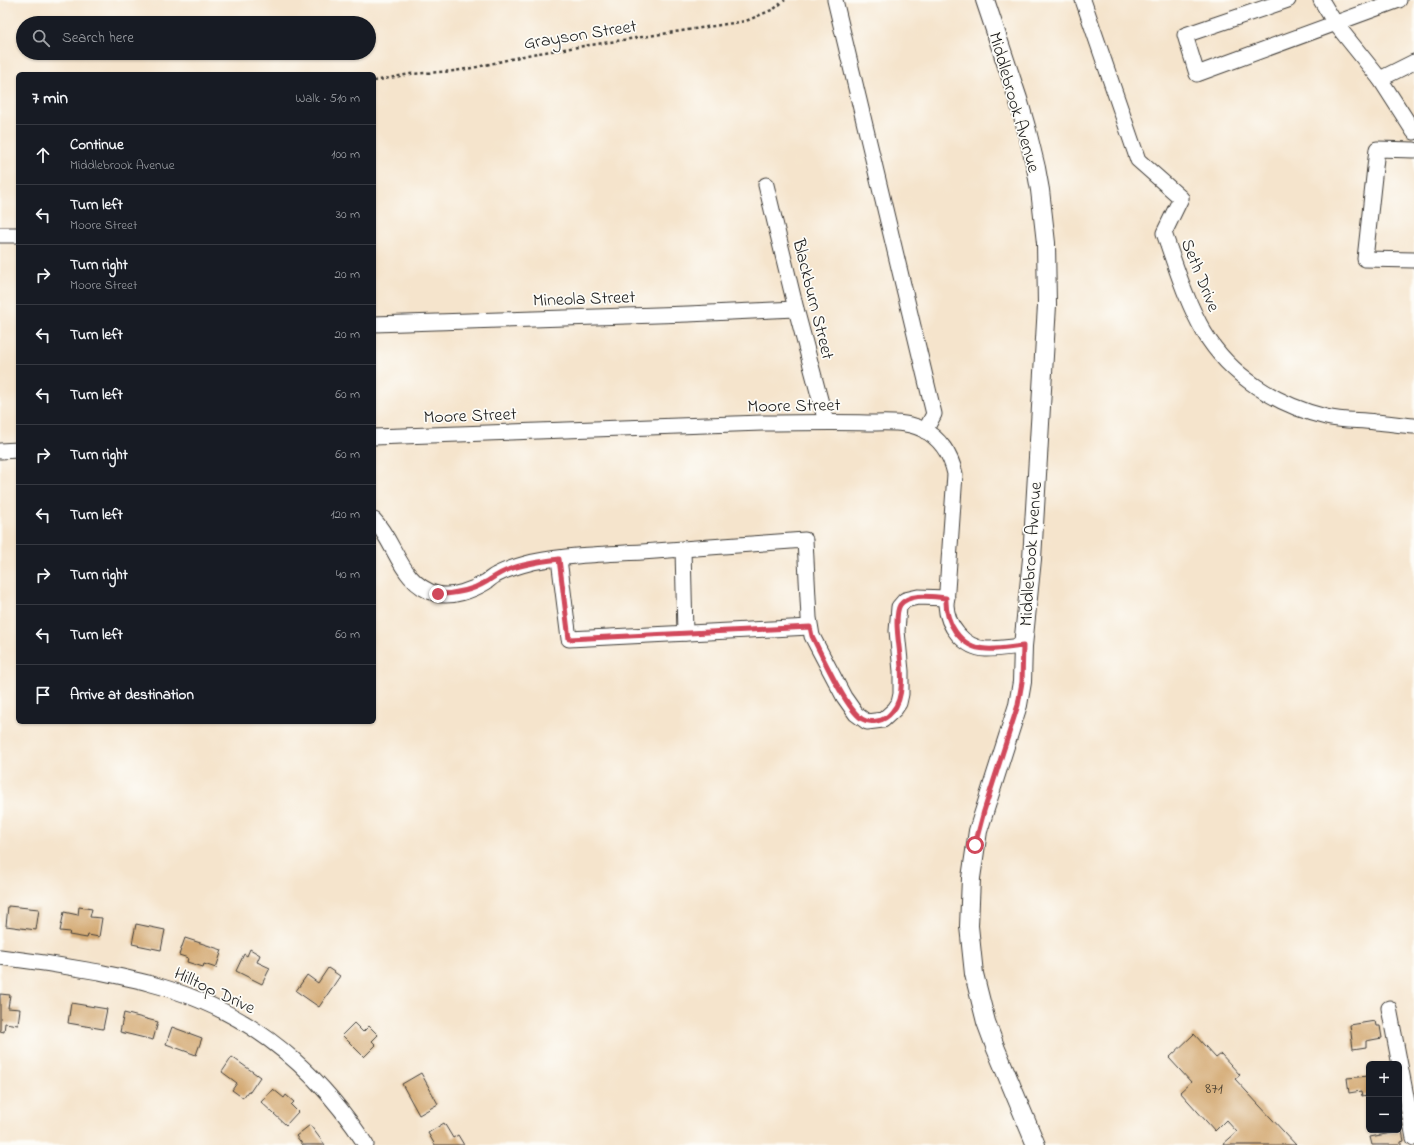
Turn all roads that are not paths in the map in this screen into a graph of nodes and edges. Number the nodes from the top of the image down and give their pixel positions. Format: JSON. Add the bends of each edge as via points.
{"nodes":[{"id":1,"x":835,"y":0,"type":"edge"},
{"id":2,"x":985,"y":0,"type":"edge"},
{"id":3,"x":1083,"y":0,"type":"edge"},
{"id":4,"x":1288,"y":0,"type":"edge"},
{"id":5,"x":1321,"y":0,"type":"edge"},
{"id":6,"x":1399,"y":0,"type":"edge"},
{"id":7,"x":1335,"y":24,"type":"junction"},
{"id":8,"x":1414,"y":62,"type":"edge"},
{"id":9,"x":1380,"y":79,"type":"junction"},
{"id":10,"x":1414,"y":132,"type":"edge"},
{"id":11,"x":1414,"y":150,"type":"edge"},
{"id":12,"x":766,"y":185,"type":"dead end"},
{"id":13,"x":0,"y":235,"type":"edge"},
{"id":14,"x":16,"y":235,"type":"edge"},
{"id":15,"x":1414,"y":260,"type":"edge"},
{"id":16,"x":796,"y":309,"type":"junction"},
{"id":17,"x":376,"y":324,"type":"edge"},
{"id":18,"x":826,"y":422,"type":"junction"},
{"id":19,"x":1414,"y":426,"type":"edge"},
{"id":20,"x":925,"y":431,"type":"junction"},
{"id":21,"x":376,"y":437,"type":"edge"},
{"id":22,"x":16,"y":450,"type":"edge"},
{"id":23,"x":0,"y":451,"type":"edge"},
{"id":24,"x":376,"y":522,"type":"edge"},
{"id":25,"x":683,"y":549,"type":"junction"},
{"id":26,"x":559,"y":559,"type":"junction"},
{"id":27,"x":946,"y":598,"type":"junction"},
{"id":28,"x":810,"y":627,"type":"junction"},
{"id":29,"x":685,"y":633,"type":"junction"},
{"id":30,"x":1023,"y":646,"type":"junction"},
{"id":31,"x":0,"y":957,"type":"edge"},
{"id":32,"x":1389,"y":1008,"type":"dead end"},
{"id":33,"x":1414,"y":1138,"type":"edge"},
{"id":34,"x":366,"y":1145,"type":"edge"},
{"id":35,"x":1036,"y":1145,"type":"edge"}],
"edges":[{"from":1,"to":20,"type":"street","via":[[934,414]]},
{"from":2,"to":30,"type":"main road","name":"Middlebrook Avenue","via":[[1030,141],[1040,190],[1046,243],[1046,331],[1032,560]]},
{"from":3,"to":19,"type":"street","name":"Seth Drive","via":[[1138,160],[1181,198],[1164,233],[1187,297],[1205,333],[1221,354],[1261,390],[1291,406],[1328,418]]},
{"from":4,"to":7,"type":"street","via":[[1185,35],[1197,74]]},
{"from":5,"to":7,"type":"street"},
{"from":6,"to":7,"type":"street"},
{"from":7,"to":9,"type":"street"},
{"from":8,"to":9,"type":"street"},
{"from":9,"to":10,"type":"street"},
{"from":11,"to":15,"type":"street","via":[[1377,149],[1365,259]]},
{"from":12,"to":16,"type":"street","name":"Blackburn Street"},
{"from":13,"to":14,"type":"street"},
{"from":16,"to":17,"type":"street","name":"Mineola Street"},
{"from":16,"to":18,"type":"street","name":"Blackburn Street"},
{"from":18,"to":20,"type":"street","name":"Moore Street","via":[[904,424]]},
{"from":18,"to":21,"type":"street","name":"Moore Street"},
{"from":20,"to":27,"type":"street","name":"Moore Street","via":[[942,445],[951,460],[955,474]]},
{"from":22,"to":23,"type":"street"},
{"from":24,"to":26,"type":"street","via":[[393,547],[404,571],[421,586],[438,594],[468,590],[510,569],[533,562]]},
{"from":25,"to":26,"type":"street"},
{"from":25,"to":28,"type":"street","via":[[805,540]]},
{"from":25,"to":29,"type":"street"},
{"from":26,"to":29,"type":"street","via":[[569,639]]},
{"from":27,"to":28,"type":"street","via":[[918,597],[905,600],[899,607],[897,631],[901,694],[895,709],[883,720],[875,722],[861,719],[851,708],[812,636]]},
{"from":27,"to":30,"type":"street","name":"Moore Street","via":[[949,620],[956,633],[965,641],[986,649]]},
{"from":28,"to":29,"type":"street"},
{"from":30,"to":35,"type":"main road","name":"Middlebrook Avenue","via":[[1022,682],[1018,705],[975,845],[970,885],[969,926],[974,974],[986,1022]]},
{"from":31,"to":34,"type":"street","name":"Hilltop Drive","via":[[73,967],[133,979],[179,992],[224,1012],[264,1037],[302,1067],[339,1107]]},
{"from":32,"to":33,"type":"street"}]}
